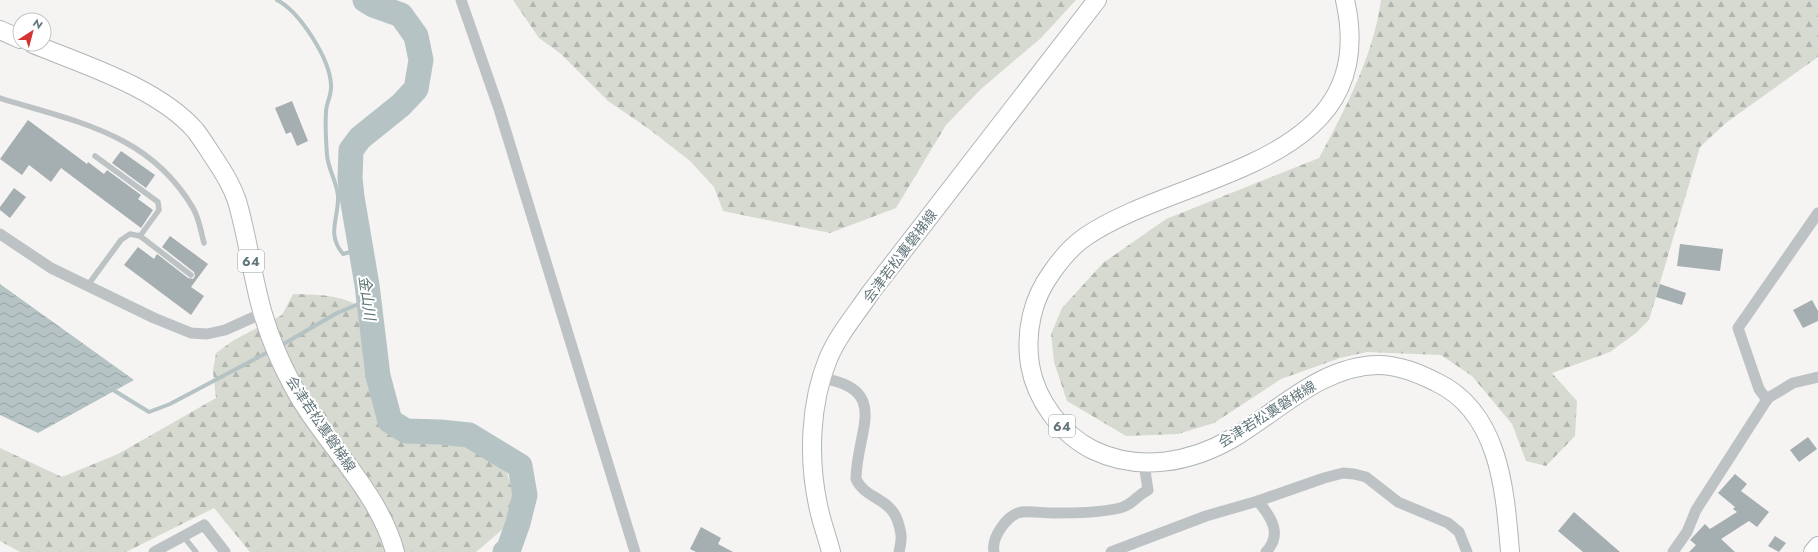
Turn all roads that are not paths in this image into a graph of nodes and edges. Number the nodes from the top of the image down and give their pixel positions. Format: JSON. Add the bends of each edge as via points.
{"nodes":[{"id":1,"x":461,"y":0,"type":"edge"},
{"id":2,"x":1097,"y":0,"type":"edge"},
{"id":3,"x":1345,"y":0,"type":"edge"},
{"id":4,"x":0,"y":30,"type":"edge"},
{"id":5,"x":12,"y":35,"type":"edge"},
{"id":6,"x":52,"y":51,"type":"edge"},
{"id":7,"x":0,"y":98,"type":"edge"},
{"id":8,"x":96,"y":156,"type":"dead end"},
{"id":9,"x":1818,"y":213,"type":"edge"},
{"id":10,"x":0,"y":234,"type":"edge"},
{"id":11,"x":140,"y":236,"type":"junction"},
{"id":12,"x":204,"y":243,"type":"dead end"},
{"id":13,"x":191,"y":275,"type":"dead end"},
{"id":14,"x":88,"y":285,"type":"junction"},
{"id":15,"x":263,"y":313,"type":"junction"},
{"id":16,"x":1818,"y":377,"type":"edge"},
{"id":17,"x":822,"y":378,"type":"junction"},
{"id":18,"x":1767,"y":400,"type":"junction"},
{"id":19,"x":1144,"y":464,"type":"junction"},
{"id":20,"x":1258,"y":501,"type":"junction"},
{"id":21,"x":183,"y":536,"type":"junction"},
{"id":22,"x":1818,"y":546,"type":"edge"},
{"id":23,"x":154,"y":552,"type":"edge"},
{"id":24,"x":196,"y":552,"type":"edge"},
{"id":25,"x":225,"y":552,"type":"edge"},
{"id":26,"x":395,"y":552,"type":"edge"},
{"id":27,"x":635,"y":552,"type":"edge"},
{"id":28,"x":831,"y":552,"type":"edge"},
{"id":29,"x":899,"y":552,"type":"edge"},
{"id":30,"x":994,"y":552,"type":"edge"},
{"id":31,"x":1111,"y":552,"type":"edge"},
{"id":32,"x":1266,"y":552,"type":"edge"},
{"id":33,"x":1466,"y":552,"type":"edge"},
{"id":34,"x":1510,"y":552,"type":"edge"},
{"id":35,"x":1673,"y":552,"type":"edge"},
{"id":36,"x":1813,"y":552,"type":"edge"}],
"edges":[{"from":1,"to":27,"type":"street","via":[[499,109]]},
{"from":2,"to":17,"type":"main road","name":"会津若松裏磐梯線","via":[[871,292],[841,336]]},
{"from":3,"to":19,"type":"main road","name":"会津若松裏磐梯線","number":"64","via":[[1350,32],[1347,65],[1336,95],[1318,121],[1290,144],[1259,160],[1128,213],[1082,239],[1062,258],[1042,286],[1032,312],[1028,348],[1032,378],[1048,410],[1072,436],[1088,448],[1106,456]]},
{"from":4,"to":5,"type":"main road"},
{"from":6,"to":15,"type":"main road","name":"会津若松裏磐梯線","number":"64","via":[[127,82],[178,114],[196,131],[225,174],[237,200]]},
{"from":7,"to":12,"type":"lane","via":[[111,134],[146,154],[162,168],[194,209]]},
{"from":8,"to":11,"type":"lane","via":[[158,202],[159,210]]},
{"from":9,"to":18,"type":"street","via":[[1738,328],[1759,389]]},
{"from":10,"to":14,"type":"street","via":[[51,268]]},
{"from":11,"to":13,"type":"lane"},
{"from":11,"to":14,"type":"lane","via":[[130,234],[121,240]]},
{"from":14,"to":15,"type":"street","via":[[154,318],[191,333],[207,334],[224,330]]},
{"from":15,"to":26,"type":"main road","name":"会津若松裏磐梯線","number":"64","via":[[274,346],[297,395],[375,507]]},
{"from":16,"to":18,"type":"street","via":[[1793,383]]},
{"from":17,"to":28,"type":"main road","name":"会津若松裏磐梯線","via":[[814,405],[814,481]]},
{"from":17,"to":29,"type":"street","via":[[837,380],[856,391],[864,401],[866,412],[856,479],[859,486],[895,511],[903,537]]},
{"from":18,"to":35,"type":"street","via":[[1696,510],[1687,532]]},
{"from":19,"to":30,"type":"street","via":[[1148,490],[1142,492],[1134,502],[1122,508],[1084,514],[1021,512],[1008,520],[994,540]]},
{"from":19,"to":34,"type":"main road","name":"会津若松裏磐梯線","number":"64","via":[[1168,462],[1211,449],[1232,439],[1299,393],[1322,380],[1352,369],[1379,365],[1412,370],[1444,386],[1472,408],[1488,435],[1499,466]]},
{"from":20,"to":31,"type":"street","via":[[1206,516]]},
{"from":20,"to":32,"type":"street","via":[[1272,521],[1276,532],[1274,541]]},
{"from":20,"to":33,"type":"street","via":[[1324,478],[1343,473],[1354,474],[1366,477],[1398,502],[1448,523],[1459,532]]},
{"from":21,"to":23,"type":"street"},
{"from":21,"to":24,"type":"lane"},
{"from":21,"to":25,"type":"street","via":[[204,525]]},
{"from":22,"to":36,"type":"main road"}]}
